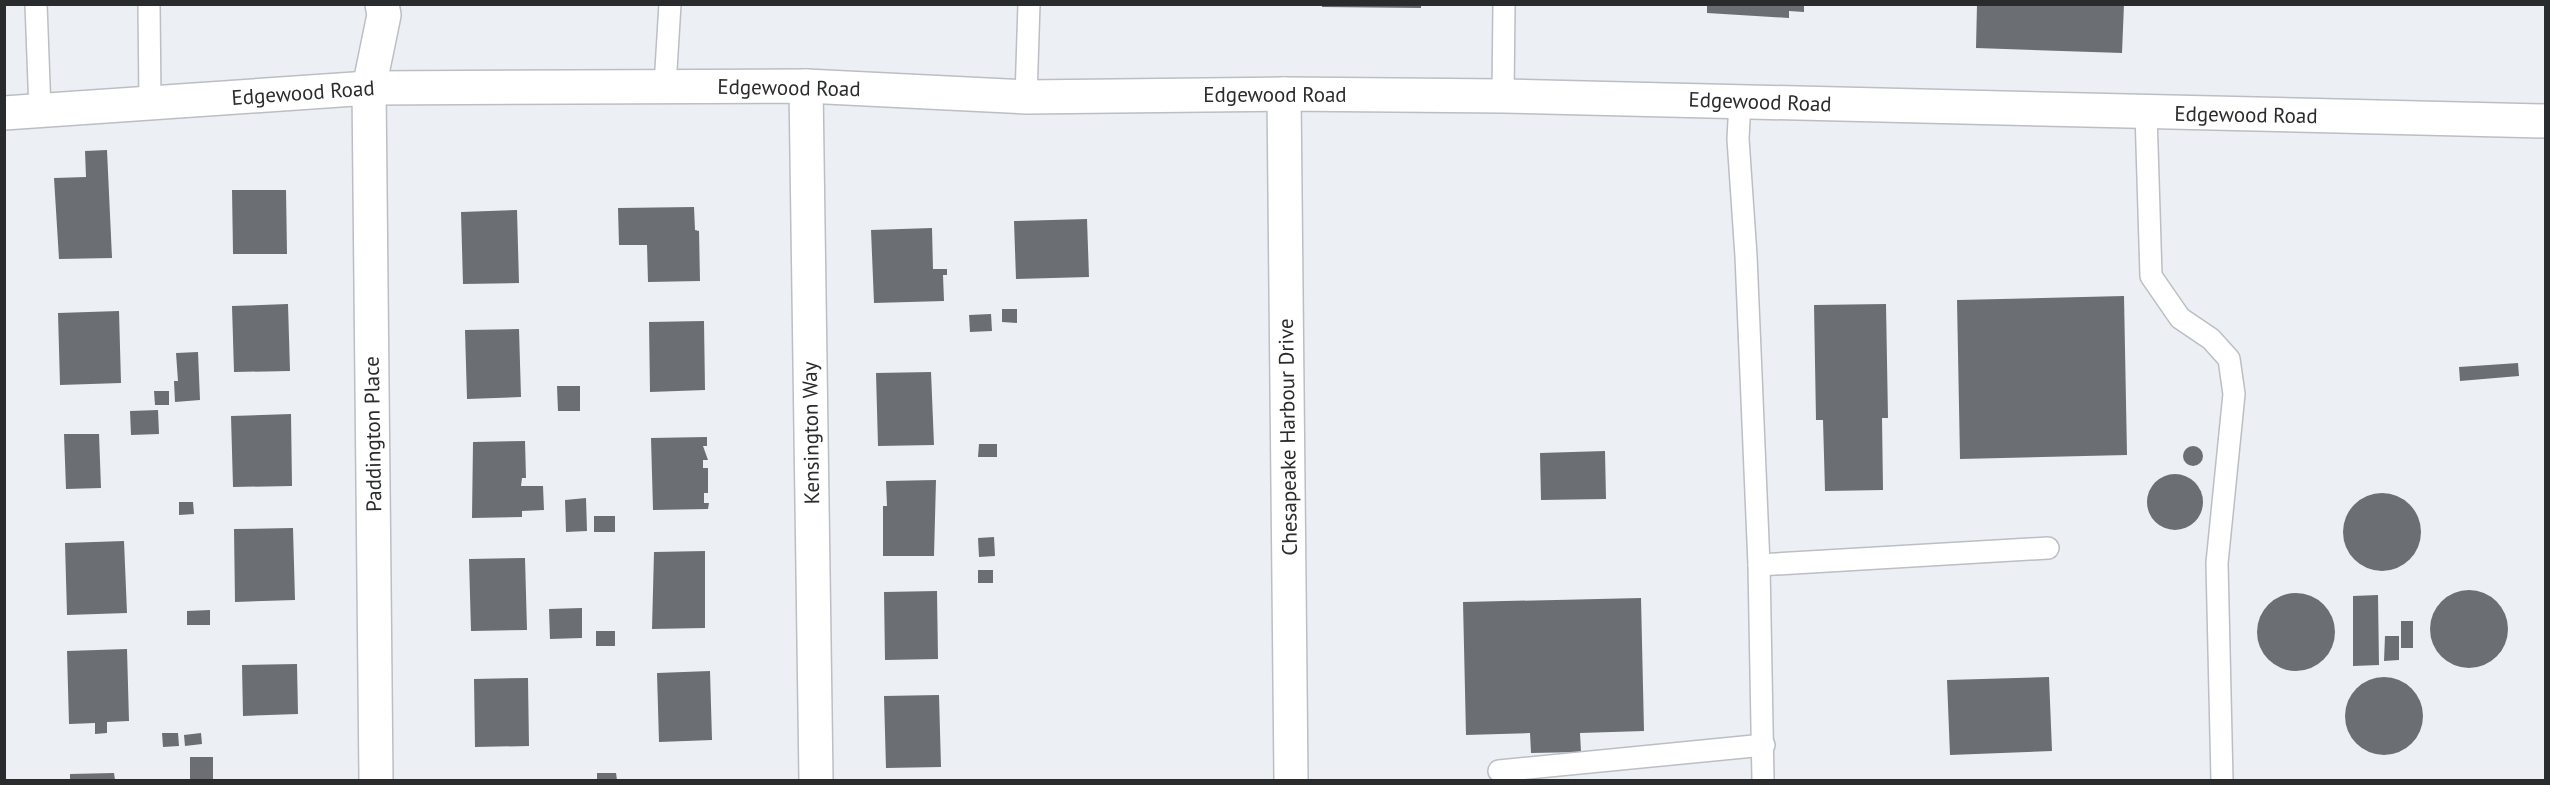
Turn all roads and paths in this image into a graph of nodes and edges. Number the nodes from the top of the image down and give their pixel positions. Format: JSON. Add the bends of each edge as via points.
{"nodes":[{"id":1,"x":36,"y":4,"type":"edge"},
{"id":2,"x":149,"y":4,"type":"edge"},
{"id":3,"x":382,"y":4,"type":"edge"},
{"id":4,"x":670,"y":4,"type":"edge"},
{"id":5,"x":1029,"y":4,"type":"edge"},
{"id":6,"x":1504,"y":4,"type":"edge"},
{"id":7,"x":806,"y":86,"type":"junction"},
{"id":8,"x":665,"y":87,"type":"junction"},
{"id":9,"x":369,"y":88,"type":"junction"},
{"id":10,"x":1284,"y":94,"type":"junction"},
{"id":11,"x":1503,"y":96,"type":"junction"},
{"id":12,"x":1026,"y":97,"type":"junction"},
{"id":13,"x":1740,"y":101,"type":"junction"},
{"id":14,"x":150,"y":103,"type":"junction"},
{"id":15,"x":40,"y":111,"type":"junction"},
{"id":16,"x":4,"y":113,"type":"edge"},
{"id":17,"x":2146,"y":113,"type":"junction"},
{"id":18,"x":2546,"y":121,"type":"edge"},
{"id":19,"x":2048,"y":548,"type":"dead end"},
{"id":20,"x":1760,"y":566,"type":"junction"},
{"id":21,"x":1764,"y":746,"type":"junction"},
{"id":22,"x":1499,"y":771,"type":"dead end"},
{"id":23,"x":376,"y":780,"type":"edge"},
{"id":24,"x":816,"y":780,"type":"edge"},
{"id":25,"x":1291,"y":780,"type":"edge"},
{"id":26,"x":1763,"y":780,"type":"edge"},
{"id":27,"x":2222,"y":780,"type":"edge"}],
"edges":[{"from":1,"to":15,"type":"lane"},
{"from":2,"to":14,"type":"lane"},
{"from":3,"to":9,"type":"street","name":"Paddington Place","via":[[384,15]]},
{"from":4,"to":8,"type":"lane"},
{"from":5,"to":12,"type":"lane"},
{"from":6,"to":11,"type":"lane"},
{"from":7,"to":8,"type":"street","name":"Edgewood Road"},
{"from":7,"to":12,"type":"street","name":"Edgewood Road"},
{"from":7,"to":24,"type":"street","name":"Kensington Way"},
{"from":8,"to":9,"type":"street","name":"Edgewood Road"},
{"from":9,"to":14,"type":"street","name":"Edgewood Road"},
{"from":9,"to":23,"type":"street","name":"Paddington Place"},
{"from":10,"to":11,"type":"street","name":"Edgewood Road"},
{"from":10,"to":12,"type":"street","name":"Edgewood Road"},
{"from":10,"to":25,"type":"street","name":"Chesapeake Harbour Drive"},
{"from":11,"to":13,"type":"street","name":"Edgewood Road"},
{"from":13,"to":17,"type":"street","name":"Edgewood Road"},
{"from":13,"to":20,"type":"lane","via":[[1738,139]]},
{"from":14,"to":15,"type":"street","name":"Edgewood Road"},
{"from":15,"to":16,"type":"street","name":"Edgewood Road"},
{"from":17,"to":18,"type":"street","name":"Edgewood Road"},
{"from":17,"to":27,"type":"lane","via":[[2151,276],[2180,318],[2211,339],[2229,359],[2234,394],[2217,562]]},
{"from":19,"to":20,"type":"lane"},
{"from":20,"to":21,"type":"lane"},
{"from":21,"to":22,"type":"lane"},
{"from":21,"to":26,"type":"lane"}]}
